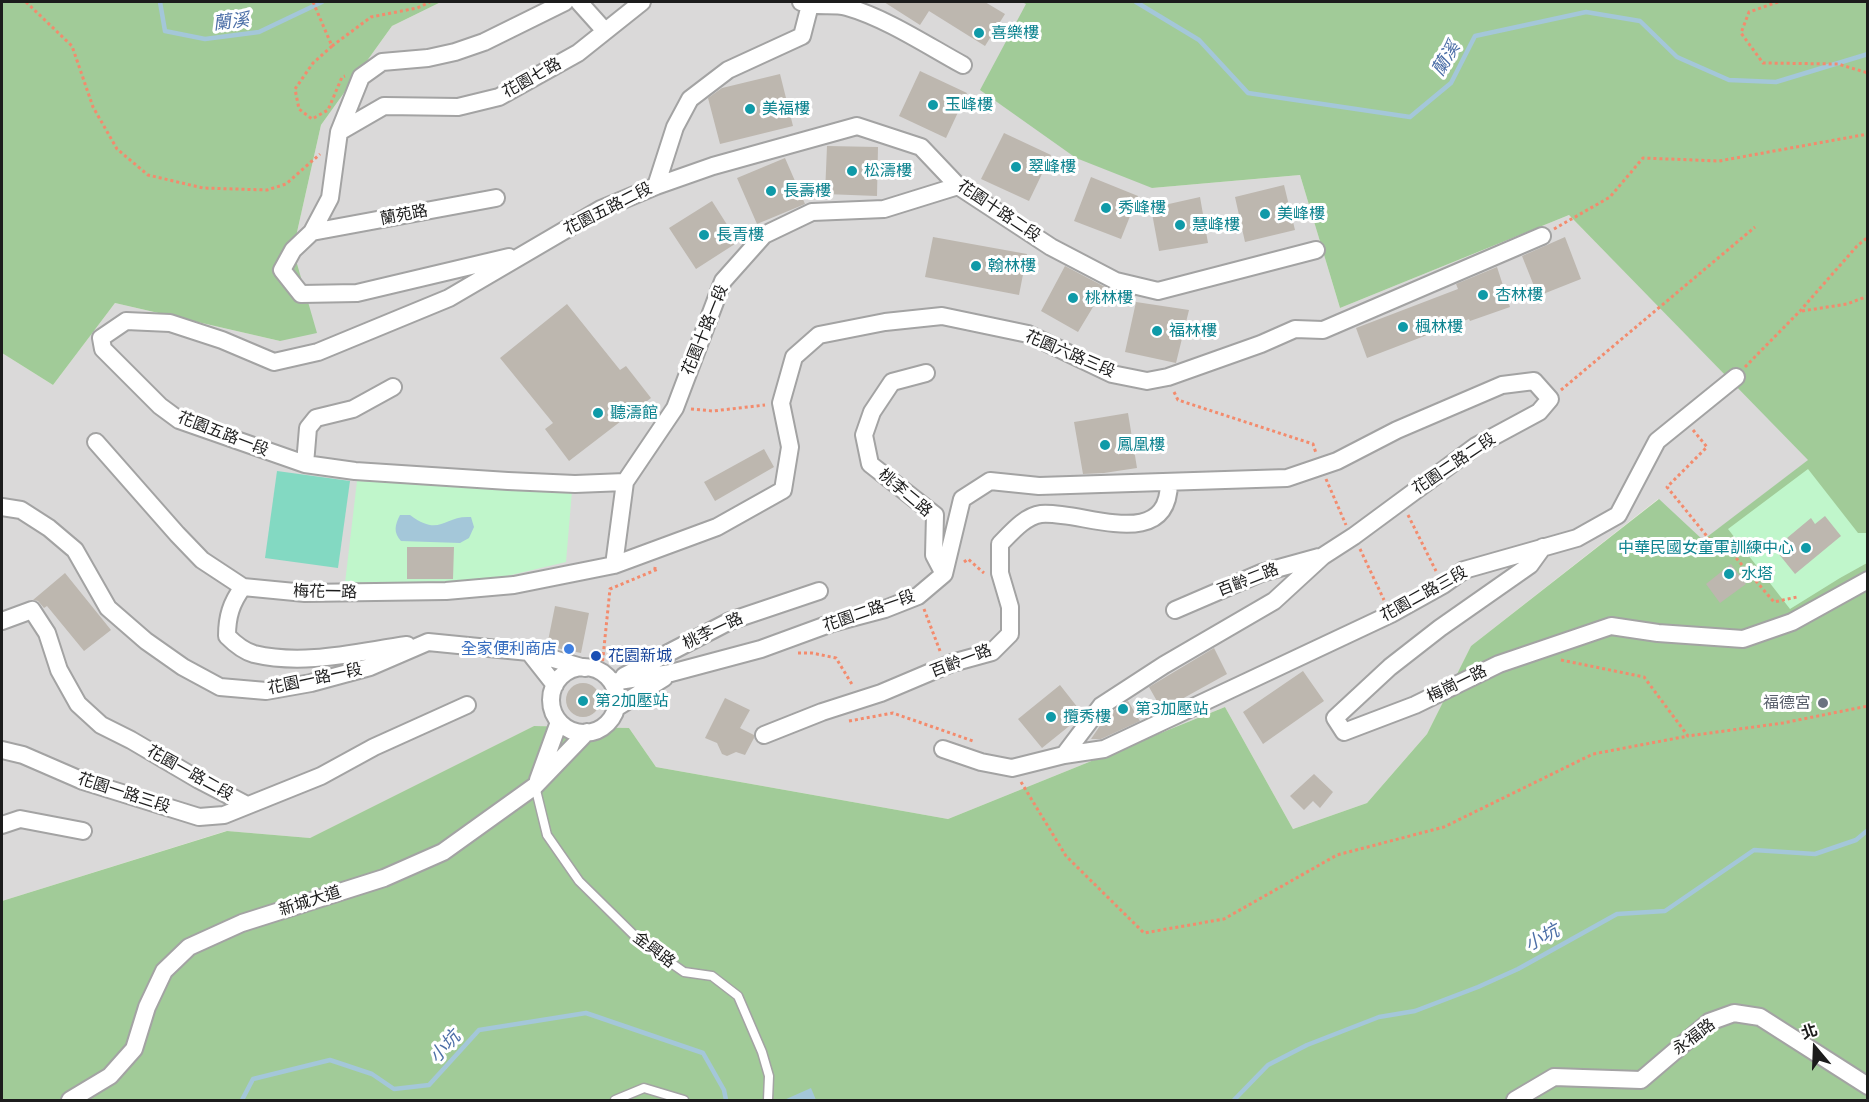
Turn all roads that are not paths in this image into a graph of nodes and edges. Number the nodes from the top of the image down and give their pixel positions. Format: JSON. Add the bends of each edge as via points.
{"nodes":[{"id":1,"x":565,"y":2,"type":"edge"},
{"id":2,"x":579,"y":2,"type":"edge"},
{"id":3,"x":642,"y":2,"type":"edge"},
{"id":4,"x":806,"y":3,"type":"edge"},
{"id":5,"x":605,"y":31,"type":"junction"},
{"id":6,"x":963,"y":65,"type":"dead end"},
{"id":7,"x":339,"y":132,"type":"junction"},
{"id":8,"x":656,"y":186,"type":"junction"},
{"id":9,"x":958,"y":186,"type":"junction"},
{"id":10,"x":496,"y":198,"type":"dead end"},
{"id":11,"x":312,"y":232,"type":"junction"},
{"id":12,"x":1542,"y":236,"type":"road end"},
{"id":13,"x":1316,"y":250,"type":"dead end"},
{"id":14,"x":527,"y":252,"type":"junction"},
{"id":15,"x":926,"y":373,"type":"dead end"},
{"id":16,"x":1736,"y":377,"type":"road end"},
{"id":17,"x":393,"y":387,"type":"dead end"},
{"id":18,"x":96,"y":442,"type":"dead end"},
{"id":19,"x":305,"y":464,"type":"junction"},
{"id":20,"x":625,"y":482,"type":"junction"},
{"id":21,"x":1169,"y":483,"type":"junction"},
{"id":22,"x":2,"y":507,"type":"edge"},
{"id":23,"x":1543,"y":547,"type":"junction"},
{"id":24,"x":1323,"y":556,"type":"junction"},
{"id":25,"x":614,"y":565,"type":"junction"},
{"id":26,"x":944,"y":574,"type":"junction"},
{"id":27,"x":1868,"y":580,"type":"edge"},
{"id":28,"x":243,"y":587,"type":"junction"},
{"id":29,"x":819,"y":591,"type":"dead end"},
{"id":30,"x":1175,"y":610,"type":"dead end"},
{"id":31,"x":2,"y":621,"type":"edge"},
{"id":32,"x":428,"y":642,"type":"junction"},
{"id":33,"x":528,"y":652,"type":"junction"},
{"id":34,"x":585,"y":668,"type":"junction"},
{"id":35,"x":671,"y":673,"type":"junction"},
{"id":36,"x":607,"y":677,"type":"junction"},
{"id":37,"x":555,"y":685,"type":"junction"},
{"id":38,"x":468,"y":705,"type":"dead end"},
{"id":39,"x":616,"y":708,"type":"junction"},
{"id":40,"x":559,"y":722,"type":"junction"},
{"id":41,"x":587,"y":732,"type":"junction"},
{"id":42,"x":764,"y":735,"type":"dead end"},
{"id":43,"x":943,"y":748,"type":"dead end"},
{"id":44,"x":2,"y":750,"type":"edge"},
{"id":45,"x":1064,"y":755,"type":"junction"},
{"id":46,"x":535,"y":786,"type":"junction"},
{"id":47,"x":247,"y":805,"type":"junction"},
{"id":48,"x":2,"y":825,"type":"edge"},
{"id":49,"x":83,"y":831,"type":"dead end"},
{"id":50,"x":1868,"y":1086,"type":"edge"},
{"id":51,"x":70,"y":1101,"type":"edge"},
{"id":52,"x":615,"y":1101,"type":"edge"},
{"id":53,"x":684,"y":1101,"type":"edge"},
{"id":54,"x":768,"y":1101,"type":"edge"},
{"id":55,"x":1515,"y":1101,"type":"edge"}],
"edges":[{"from":1,"to":7,"type":"street","via":[[455,52],[382,62],[361,77]]},
{"from":2,"to":5,"type":"street"},
{"from":3,"to":5,"type":"street","name":"花園七路"},
{"from":4,"to":6,"type":"street","via":[[846,7],[892,26]]},
{"from":4,"to":8,"type":"street","name":"花園五路二段","via":[[802,36],[728,70],[690,99],[675,127]]},
{"from":5,"to":7,"type":"street","name":"花園七路","via":[[578,53],[499,97],[458,106],[384,106]]},
{"from":7,"to":11,"type":"street","via":[[330,198]]},
{"from":8,"to":9,"type":"street","name":"花園十路二段","via":[[857,126],[921,147]]},
{"from":8,"to":14,"type":"street","name":"花園五路二段","via":[[601,209]]},
{"from":9,"to":13,"type":"street","name":"花園十路二段","via":[[1051,247],[1116,281],[1158,291]]},
{"from":9,"to":20,"type":"street","name":"花園十路一段","via":[[884,210],[812,212],[764,235],[723,281],[675,408]]},
{"from":10,"to":11,"type":"street","name":"蘭苑路"},
{"from":11,"to":14,"type":"street","via":[[293,250],[282,270],[301,294],[357,293]]},
{"from":12,"to":25,"type":"street","name":"花園六路三段","via":[[1323,330],[1295,329],[1168,377],[1147,381],[1112,374],[1028,334],[942,316],[819,335],[794,357],[780,403],[790,447],[783,490],[717,527]]},
{"from":14,"to":19,"type":"street","name":"花園五路一段","via":[[422,310],[318,352],[274,362],[170,323],[126,321],[101,338],[103,349],[179,420]]},
{"from":15,"to":26,"type":"street","name":"桃李二路","via":[[892,382],[872,412],[864,435],[870,464],[935,515],[934,555]]},
{"from":16,"to":23,"type":"street","name":"花園二路三段","via":[[1657,441],[1618,515],[1578,538]]},
{"from":17,"to":19,"type":"street","via":[[353,409],[316,418],[308,428]]},
{"from":18,"to":28,"type":"street","name":"梅花一路","via":[[202,560]]},
{"from":19,"to":20,"type":"street","name":"花園五路一段","via":[[508,481]]},
{"from":20,"to":25,"type":"street"},
{"from":21,"to":24,"type":"street","name":"花園二路二段","via":[[1287,478],[1337,461],[1397,430],[1502,385],[1534,381],[1550,399],[1539,412],[1476,446]]},
{"from":21,"to":26,"type":"street","via":[[1039,486],[990,481],[962,499]]},
{"from":21,"to":42,"type":"street","name":"百齡一路","via":[[1168,499],[1161,513],[1138,524],[1040,514],[1020,524],[1000,544],[1000,573],[1010,607],[1010,634],[992,652],[952,663]]},
{"from":22,"to":32,"type":"street","name":"花園一路一段","via":[[21,510],[49,528],[75,550],[108,608],[146,641],[220,687],[266,691],[311,683],[370,667]]},
{"from":23,"to":27,"type":"street","name":"梅崗一路","via":[[1530,565],[1440,628],[1335,718],[1344,732],[1415,705],[1499,664],[1611,626],[1743,639],[1792,622]]},
{"from":23,"to":45,"type":"street","name":"花園二路三段","via":[[1464,570],[1391,614],[1104,749]]},
{"from":24,"to":30,"type":"street","name":"百齡二路","via":[[1261,573]]},
{"from":24,"to":45,"type":"street","name":"花園二路二段","via":[[1274,601],[1101,706]]},
{"from":25,"to":28,"type":"street","name":"梅花一路","via":[[514,585],[446,591],[305,593]]},
{"from":26,"to":35,"type":"street","name":"花園二路一段","via":[[918,596],[885,609]]},
{"from":28,"to":32,"type":"street","via":[[229,612],[227,636],[253,654],[301,659]]},
{"from":29,"to":36,"type":"street","name":"桃李一路","via":[[730,621]]},
{"from":31,"to":47,"type":"street","name":"花園一路二段","via":[[32,610],[46,633],[58,670],[78,704],[93,718]]},
{"from":32,"to":33,"type":"street","name":"花園一路一段"},
{"from":33,"to":34,"type":"street","name":"花園一路一段"},
{"from":33,"to":37,"type":"street"},
{"from":34,"to":36,"type":"street","via":[[594,668]]},
{"from":34,"to":37,"type":"street","via":[[567,671]]},
{"from":35,"to":36,"type":"street","name":"花園二路一段"},
{"from":35,"to":39,"type":"street"},
{"from":36,"to":39,"type":"street","via":[[617,699]]},
{"from":37,"to":40,"type":"street","via":[[550,704]]},
{"from":38,"to":47,"type":"street","name":"花園一路二段","via":[[374,747],[321,776]]},
{"from":39,"to":41,"type":"street","via":[[606,725]]},
{"from":40,"to":41,"type":"street","via":[[567,730]]},
{"from":40,"to":46,"type":"street"},
{"from":41,"to":46,"type":"street","name":"新城大道"},
{"from":43,"to":45,"type":"street","via":[[1012,768]]},
{"from":44,"to":47,"type":"street","name":"花園一路三段","via":[[83,781],[199,817],[224,815]]},
{"from":46,"to":51,"type":"street","name":"新城大道","via":[[444,852],[384,878],[242,923],[189,946],[164,971],[134,1049],[110,1076]]},
{"from":46,"to":54,"type":"lane","name":"金興路","via":[[548,836],[579,881],[641,942],[684,972],[712,976],[738,996],[769,1076]]},
{"from":48,"to":49,"type":"street","via":[[20,819]]},
{"from":50,"to":55,"type":"street","name":"永福路","via":[[1760,1017],[1734,1013],[1709,1022],[1641,1080],[1554,1077]]},
{"from":52,"to":53,"type":"lane","via":[[644,1088]]}]}
